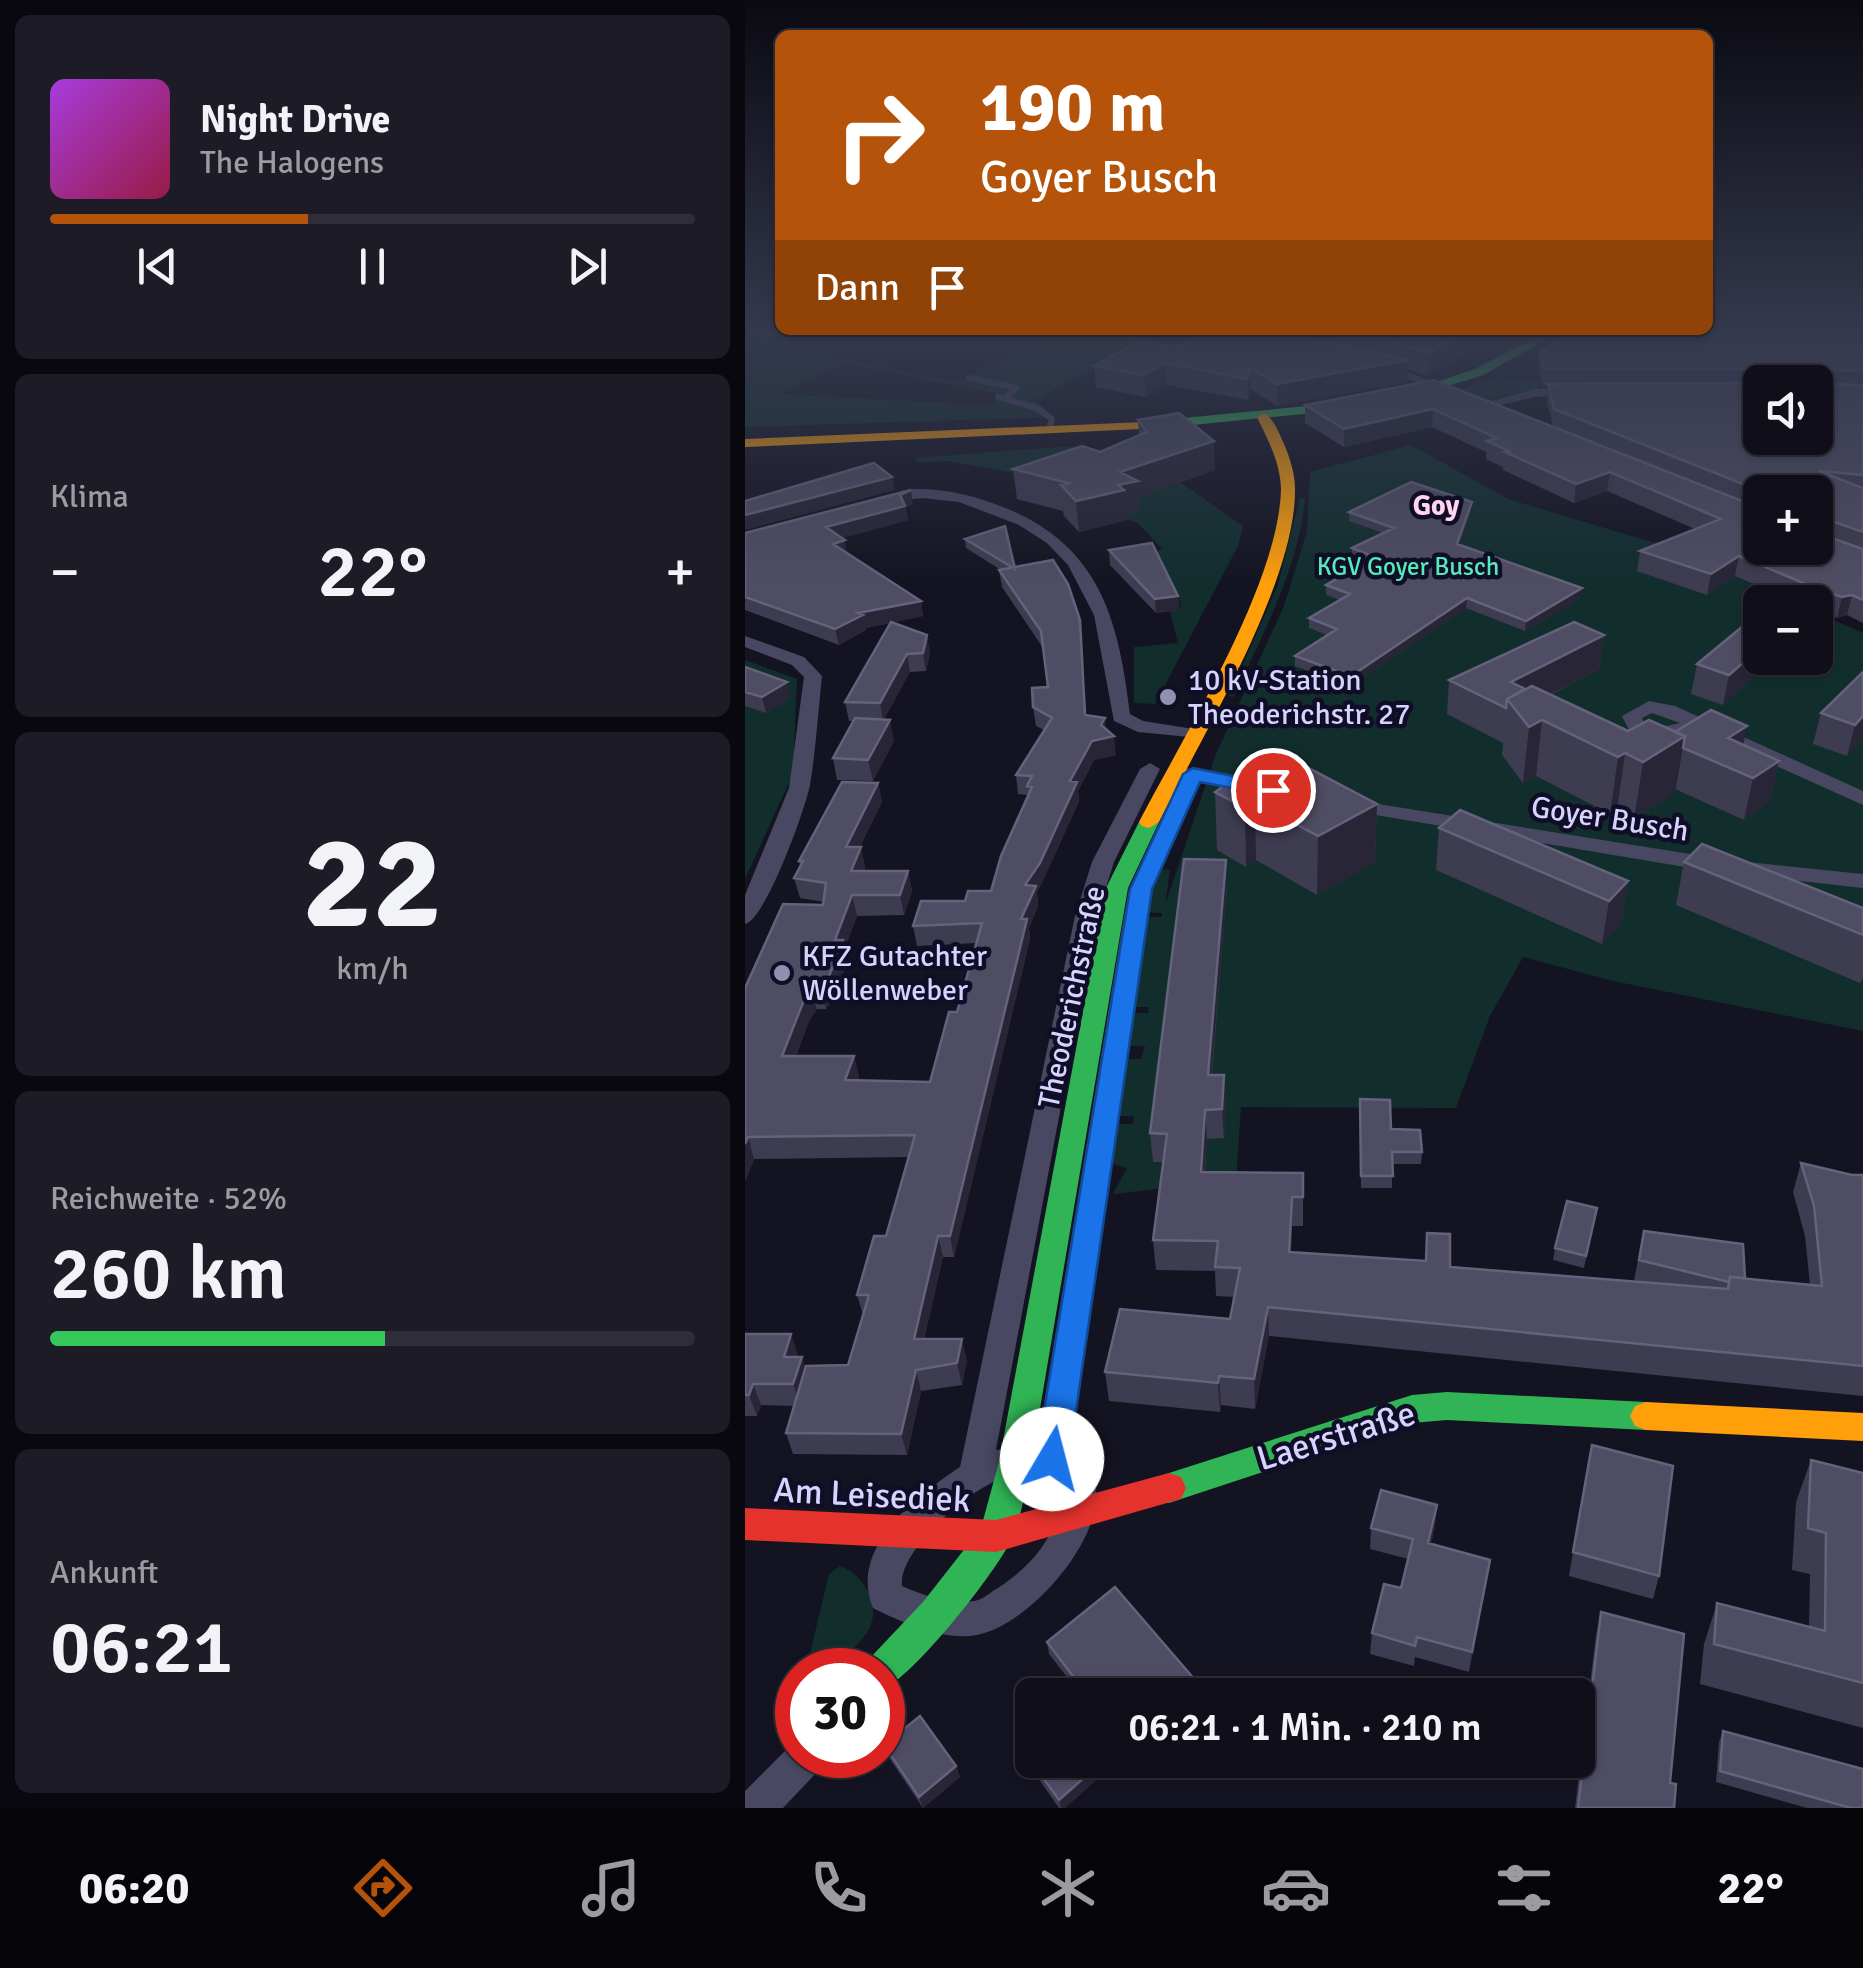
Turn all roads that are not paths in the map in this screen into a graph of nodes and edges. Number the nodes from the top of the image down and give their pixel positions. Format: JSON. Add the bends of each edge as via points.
{"nodes":[{"id":1,"x":1049,"y":417,"type":"edge"},
{"id":2,"x":1257,"y":417,"type":"edge"},
{"id":3,"x":1264,"y":417,"type":"edge"},
{"id":4,"x":1513,"y":417,"type":"edge"},
{"id":5,"x":1519,"y":420,"type":"edge"},
{"id":6,"x":1049,"y":429,"type":"junction"},
{"id":7,"x":745,"y":443,"type":"edge"},
{"id":8,"x":863,"y":503,"type":"edge"},
{"id":9,"x":745,"y":641,"type":"edge"},
{"id":10,"x":1697,"y":724,"type":"edge"},
{"id":11,"x":1193,"y":734,"type":"junction"},
{"id":12,"x":1171,"y":772,"type":"junction"},
{"id":13,"x":1280,"y":792,"type":"edge"},
{"id":14,"x":1863,"y":800,"type":"edge"},
{"id":15,"x":1325,"y":801,"type":"edge"},
{"id":16,"x":1863,"y":881,"type":"edge"},
{"id":17,"x":745,"y":917,"type":"edge"},
{"id":18,"x":1035,"y":1176,"type":"junction"},
{"id":19,"x":1063,"y":1176,"type":"junction"},
{"id":20,"x":1863,"y":1427,"type":"edge"},
{"id":21,"x":1052,"y":1459,"type":"junction"},
{"id":22,"x":1015,"y":1462,"type":"junction"},
{"id":23,"x":975,"y":1476,"type":"junction"},
{"id":24,"x":1075,"y":1516,"type":"junction"},
{"id":25,"x":745,"y":1524,"type":"edge"},
{"id":26,"x":905,"y":1534,"type":"junction"},
{"id":27,"x":996,"y":1536,"type":"junction"},
{"id":28,"x":936,"y":1614,"type":"junction"},
{"id":29,"x":904,"y":1648,"type":"edge"},
{"id":30,"x":784,"y":1778,"type":"edge"},
{"id":31,"x":756,"y":1808,"type":"edge"}],
"edges":[{"from":1,"to":6,"type":"lane"},
{"from":2,"to":6,"type":"street"},
{"from":3,"to":11,"type":"street","name":"Theoderichstraße","via":[[1283,452],[1286,524],[1267,580]]},
{"from":4,"to":5,"type":"street"},
{"from":6,"to":7,"type":"street"},
{"from":8,"to":11,"type":"street","via":[[935,491],[994,508],[1049,536],[1083,571],[1101,606],[1112,636],[1121,717],[1137,726]]},
{"from":9,"to":17,"type":"street","via":[[799,660],[813,676],[799,788]]},
{"from":10,"to":14,"type":"street"},
{"from":11,"to":12,"type":"street","name":"Theoderichstraße"},
{"from":12,"to":13,"type":"street"},
{"from":12,"to":18,"type":"street","name":"Theoderichstraße","via":[[1103,862],[1086,916]]},
{"from":12,"to":19,"type":"street","name":"Theoderichstraße","via":[[1117,888]]},
{"from":12,"to":21,"type":"street","name":"Theoderichstraße","via":[[1135,916]]},
{"from":15,"to":16,"type":"street","name":"Goyer Busch","via":[[1661,858]]},
{"from":18,"to":19,"type":"street"},
{"from":18,"to":23,"type":"street","name":"Theoderichstraße"},
{"from":19,"to":22,"type":"street","name":"Theoderichstraße"},
{"from":20,"to":24,"type":"street","name":"Laerstraße","via":[[1412,1409]]},
{"from":21,"to":22,"type":"street"},
{"from":21,"to":24,"type":"street","via":[[1073,1470],[1080,1494]]},
{"from":22,"to":23,"type":"street"},
{"from":22,"to":27,"type":"street","name":"Theoderichstraße"},
{"from":23,"to":26,"type":"street"},
{"from":24,"to":27,"type":"street","name":"Laerstraße"},
{"from":24,"to":28,"type":"street","via":[[1047,1572],[1021,1594],[978,1618]]},
{"from":25,"to":26,"type":"street","name":"Am Leisediek"},
{"from":26,"to":27,"type":"street","name":"Am Leisediek"},
{"from":26,"to":28,"type":"street","via":[[892,1550],[883,1590]]},
{"from":27,"to":28,"type":"street"},
{"from":28,"to":29,"type":"street"},
{"from":30,"to":31,"type":"street"}]}
